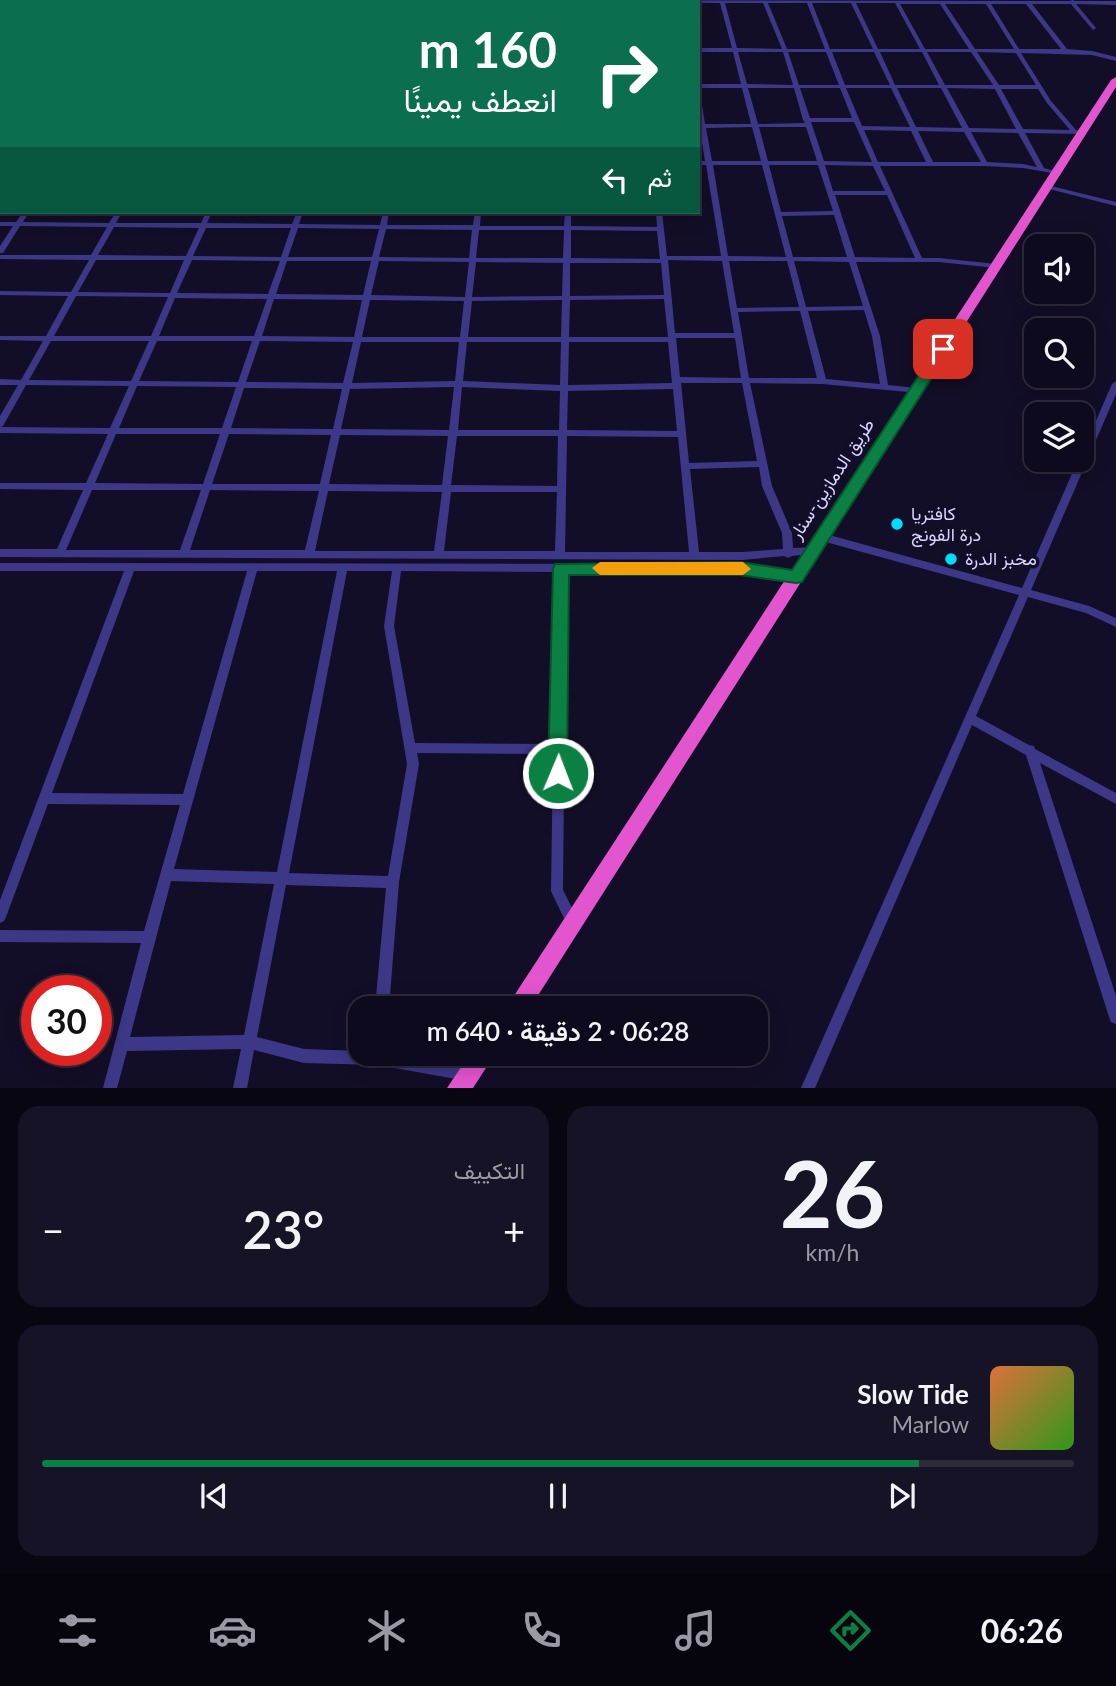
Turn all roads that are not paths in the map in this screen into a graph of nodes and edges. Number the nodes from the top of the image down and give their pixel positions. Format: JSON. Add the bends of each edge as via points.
{"nodes":[{"id":1,"x":722,"y":0,"type":"edge"},
{"id":2,"x":700,"y":1,"type":"edge"},
{"id":3,"x":764,"y":1,"type":"edge"},
{"id":4,"x":808,"y":1,"type":"edge"},
{"id":5,"x":852,"y":1,"type":"edge"},
{"id":6,"x":897,"y":1,"type":"edge"},
{"id":7,"x":937,"y":1,"type":"edge"},
{"id":8,"x":974,"y":1,"type":"edge"},
{"id":9,"x":987,"y":1,"type":"edge"},
{"id":10,"x":1027,"y":1,"type":"edge"},
{"id":11,"x":1072,"y":1,"type":"edge"},
{"id":12,"x":1116,"y":1,"type":"edge"},
{"id":13,"x":1093,"y":29,"type":"dead end"},
{"id":14,"x":700,"y":43,"type":"edge"},
{"id":15,"x":700,"y":50,"type":"edge"},
{"id":16,"x":716,"y":50,"type":"junction"},
{"id":17,"x":735,"y":50,"type":"junction"},
{"id":18,"x":785,"y":50,"type":"junction"},
{"id":19,"x":829,"y":50,"type":"junction"},
{"id":20,"x":876,"y":51,"type":"junction"},
{"id":21,"x":924,"y":51,"type":"junction"},
{"id":22,"x":972,"y":51,"type":"junction"},
{"id":23,"x":1017,"y":51,"type":"junction"},
{"id":24,"x":1065,"y":51,"type":"junction"},
{"id":25,"x":1116,"y":59,"type":"edge"},
{"id":26,"x":1116,"y":80,"type":"edge"},
{"id":27,"x":700,"y":86,"type":"edge"},
{"id":28,"x":743,"y":86,"type":"junction"},
{"id":29,"x":795,"y":87,"type":"junction"},
{"id":30,"x":844,"y":87,"type":"junction"},
{"id":31,"x":892,"y":87,"type":"junction"},
{"id":32,"x":943,"y":87,"type":"junction"},
{"id":33,"x":996,"y":87,"type":"junction"},
{"id":34,"x":1041,"y":87,"type":"junction"},
{"id":35,"x":856,"y":120,"type":"junction"},
{"id":36,"x":701,"y":121,"type":"edge"},
{"id":37,"x":807,"y":123,"type":"junction"},
{"id":38,"x":754,"y":125,"type":"junction"},
{"id":39,"x":860,"y":128,"type":"junction"},
{"id":40,"x":912,"y":128,"type":"junction"},
{"id":41,"x":964,"y":129,"type":"junction"},
{"id":42,"x":1019,"y":129,"type":"junction"},
{"id":43,"x":1078,"y":131,"type":"junction"},
{"id":44,"x":700,"y":163,"type":"edge"},
{"id":45,"x":764,"y":163,"type":"junction"},
{"id":46,"x":820,"y":163,"type":"junction"},
{"id":47,"x":875,"y":163,"type":"junction"},
{"id":48,"x":930,"y":163,"type":"junction"},
{"id":49,"x":710,"y":164,"type":"junction"},
{"id":50,"x":985,"y":164,"type":"junction"},
{"id":51,"x":1048,"y":176,"type":"junction"},
{"id":52,"x":889,"y":192,"type":"junction"},
{"id":53,"x":830,"y":193,"type":"junction"},
{"id":54,"x":1116,"y":204,"type":"edge"},
{"id":55,"x":836,"y":213,"type":"junction"},
{"id":56,"x":25,"y":214,"type":"edge"},
{"id":57,"x":118,"y":214,"type":"edge"},
{"id":58,"x":208,"y":214,"type":"edge"},
{"id":59,"x":299,"y":214,"type":"edge"},
{"id":60,"x":386,"y":214,"type":"edge"},
{"id":61,"x":478,"y":214,"type":"edge"},
{"id":62,"x":569,"y":214,"type":"edge"},
{"id":63,"x":659,"y":214,"type":"edge"},
{"id":64,"x":778,"y":214,"type":"junction"},
{"id":65,"x":0,"y":224,"type":"edge"},
{"id":66,"x":18,"y":224,"type":"junction"},
{"id":67,"x":113,"y":224,"type":"junction"},
{"id":68,"x":203,"y":225,"type":"junction"},
{"id":69,"x":295,"y":226,"type":"junction"},
{"id":70,"x":383,"y":227,"type":"junction"},
{"id":71,"x":476,"y":228,"type":"junction"},
{"id":72,"x":568,"y":228,"type":"junction"},
{"id":73,"x":661,"y":229,"type":"junction"},
{"id":74,"x":0,"y":251,"type":"edge"},
{"id":75,"x":0,"y":257,"type":"edge"},
{"id":76,"x":726,"y":258,"type":"junction"},
{"id":77,"x":94,"y":259,"type":"junction"},
{"id":78,"x":664,"y":259,"type":"junction"},
{"id":79,"x":790,"y":259,"type":"junction"},
{"id":80,"x":852,"y":259,"type":"junction"},
{"id":81,"x":188,"y":260,"type":"junction"},
{"id":82,"x":919,"y":260,"type":"junction"},
{"id":83,"x":282,"y":261,"type":"junction"},
{"id":84,"x":375,"y":261,"type":"junction"},
{"id":85,"x":567,"y":261,"type":"junction"},
{"id":86,"x":472,"y":262,"type":"junction"},
{"id":87,"x":996,"y":266,"type":"junction"},
{"id":88,"x":0,"y":293,"type":"edge"},
{"id":89,"x":75,"y":293,"type":"junction"},
{"id":90,"x":173,"y":293,"type":"junction"},
{"id":91,"x":271,"y":296,"type":"junction"},
{"id":92,"x":367,"y":297,"type":"junction"},
{"id":93,"x":668,"y":297,"type":"junction"},
{"id":94,"x":565,"y":298,"type":"junction"},
{"id":95,"x":468,"y":299,"type":"junction"},
{"id":96,"x":867,"y":308,"type":"junction"},
{"id":97,"x":802,"y":309,"type":"junction"},
{"id":98,"x":734,"y":310,"type":"junction"},
{"id":99,"x":739,"y":336,"type":"junction"},
{"id":100,"x":0,"y":338,"type":"edge"},
{"id":101,"x":49,"y":338,"type":"junction"},
{"id":102,"x":671,"y":338,"type":"junction"},
{"id":103,"x":153,"y":339,"type":"junction"},
{"id":104,"x":257,"y":340,"type":"junction"},
{"id":105,"x":564,"y":340,"type":"junction"},
{"id":106,"x":357,"y":341,"type":"junction"},
{"id":107,"x":463,"y":341,"type":"junction"},
{"id":108,"x":0,"y":382,"type":"edge"},
{"id":109,"x":24,"y":382,"type":"junction"},
{"id":110,"x":135,"y":382,"type":"junction"},
{"id":111,"x":746,"y":382,"type":"junction"},
{"id":112,"x":822,"y":382,"type":"junction"},
{"id":113,"x":676,"y":383,"type":"junction"},
{"id":114,"x":242,"y":384,"type":"junction"},
{"id":115,"x":458,"y":384,"type":"junction"},
{"id":116,"x":1116,"y":384,"type":"edge"},
{"id":117,"x":347,"y":386,"type":"junction"},
{"id":118,"x":884,"y":386,"type":"junction"},
{"id":119,"x":562,"y":388,"type":"junction"},
{"id":120,"x":916,"y":391,"type":"junction"},
{"id":121,"x":0,"y":424,"type":"edge"},
{"id":122,"x":0,"y":430,"type":"edge"},
{"id":123,"x":113,"y":431,"type":"junction"},
{"id":124,"x":224,"y":433,"type":"junction"},
{"id":125,"x":336,"y":434,"type":"junction"},
{"id":126,"x":562,"y":434,"type":"junction"},
{"id":127,"x":681,"y":434,"type":"junction"},
{"id":128,"x":452,"y":435,"type":"junction"},
{"id":129,"x":762,"y":464,"type":"junction"},
{"id":130,"x":685,"y":466,"type":"junction"},
{"id":131,"x":0,"y":486,"type":"edge"},
{"id":132,"x":89,"y":486,"type":"junction"},
{"id":133,"x":324,"y":488,"type":"junction"},
{"id":134,"x":205,"y":489,"type":"junction"},
{"id":135,"x":561,"y":489,"type":"junction"},
{"id":136,"x":446,"y":490,"type":"junction"},
{"id":137,"x":818,"y":543,"type":"junction"},
{"id":138,"x":0,"y":553,"type":"edge"},
{"id":139,"x":60,"y":553,"type":"junction"},
{"id":140,"x":184,"y":554,"type":"junction"},
{"id":141,"x":309,"y":554,"type":"junction"},
{"id":142,"x":439,"y":554,"type":"junction"},
{"id":143,"x":788,"y":554,"type":"junction"},
{"id":144,"x":560,"y":555,"type":"junction"},
{"id":145,"x":694,"y":555,"type":"junction"},
{"id":146,"x":0,"y":568,"type":"edge"},
{"id":147,"x":130,"y":568,"type":"junction"},
{"id":148,"x":253,"y":568,"type":"junction"},
{"id":149,"x":343,"y":568,"type":"junction"},
{"id":150,"x":397,"y":568,"type":"junction"},
{"id":151,"x":561,"y":568,"type":"junction"},
{"id":152,"x":796,"y":577,"type":"junction"},
{"id":153,"x":1024,"y":593,"type":"junction"},
{"id":154,"x":1116,"y":623,"type":"edge"},
{"id":155,"x":969,"y":718,"type":"junction"},
{"id":156,"x":410,"y":748,"type":"junction"},
{"id":157,"x":558,"y":749,"type":"junction"},
{"id":158,"x":1030,"y":750,"type":"junction"},
{"id":159,"x":45,"y":798,"type":"junction"},
{"id":160,"x":1116,"y":799,"type":"edge"},
{"id":161,"x":187,"y":800,"type":"junction"},
{"id":162,"x":166,"y":875,"type":"junction"},
{"id":163,"x":283,"y":878,"type":"junction"},
{"id":164,"x":393,"y":882,"type":"junction"},
{"id":165,"x":0,"y":918,"type":"edge"},
{"id":166,"x":573,"y":922,"type":"junction"},
{"id":167,"x":0,"y":936,"type":"edge"},
{"id":168,"x":149,"y":937,"type":"junction"},
{"id":169,"x":383,"y":996,"type":"edge"},
{"id":170,"x":525,"y":996,"type":"edge"},
{"id":171,"x":1116,"y":1017,"type":"edge"},
{"id":172,"x":251,"y":1042,"type":"junction"},
{"id":173,"x":121,"y":1044,"type":"junction"},
{"id":174,"x":348,"y":1056,"type":"edge"},
{"id":175,"x":412,"y":1066,"type":"edge"},
{"id":176,"x":475,"y":1066,"type":"edge"},
{"id":177,"x":463,"y":1081,"type":"edge"},
{"id":178,"x":110,"y":1087,"type":"edge"},
{"id":179,"x":240,"y":1087,"type":"edge"},
{"id":180,"x":808,"y":1087,"type":"edge"}],
"edges":[{"from":1,"to":2,"type":"street"},
{"from":1,"to":3,"type":"street"},
{"from":1,"to":17,"type":"street"},
{"from":3,"to":4,"type":"street"},
{"from":3,"to":18,"type":"street"},
{"from":4,"to":5,"type":"street"},
{"from":4,"to":19,"type":"street"},
{"from":5,"to":6,"type":"street"},
{"from":5,"to":20,"type":"street"},
{"from":6,"to":7,"type":"street"},
{"from":6,"to":21,"type":"street"},
{"from":7,"to":8,"type":"street"},
{"from":7,"to":22,"type":"street"},
{"from":8,"to":9,"type":"street"},
{"from":9,"to":10,"type":"street"},
{"from":9,"to":23,"type":"street"},
{"from":10,"to":11,"type":"street"},
{"from":10,"to":24,"type":"street"},
{"from":11,"to":12,"type":"street"},
{"from":11,"to":13,"type":"street"},
{"from":14,"to":16,"type":"street"},
{"from":15,"to":16,"type":"street"},
{"from":16,"to":17,"type":"street"},
{"from":17,"to":18,"type":"street"},
{"from":17,"to":28,"type":"street"},
{"from":18,"to":19,"type":"street"},
{"from":18,"to":29,"type":"street"},
{"from":19,"to":20,"type":"street"},
{"from":19,"to":30,"type":"street"},
{"from":20,"to":21,"type":"street"},
{"from":20,"to":31,"type":"street"},
{"from":21,"to":22,"type":"street"},
{"from":21,"to":32,"type":"street"},
{"from":22,"to":23,"type":"street"},
{"from":22,"to":33,"type":"street"},
{"from":23,"to":24,"type":"street"},
{"from":23,"to":34,"type":"street"},
{"from":24,"to":25,"type":"street"},
{"from":26,"to":43,"type":"highway","name":"طريق الدمازين-سنار"},
{"from":27,"to":28,"type":"street"},
{"from":28,"to":29,"type":"street"},
{"from":28,"to":38,"type":"street"},
{"from":29,"to":30,"type":"street"},
{"from":29,"to":37,"type":"street"},
{"from":30,"to":31,"type":"street"},
{"from":30,"to":35,"type":"street"},
{"from":31,"to":32,"type":"street"},
{"from":31,"to":40,"type":"street"},
{"from":32,"to":33,"type":"street"},
{"from":32,"to":41,"type":"street"},
{"from":33,"to":34,"type":"street"},
{"from":33,"to":42,"type":"street"},
{"from":34,"to":43,"type":"street","via":[[1049,102]]},
{"from":35,"to":37,"type":"street"},
{"from":35,"to":39,"type":"street"},
{"from":36,"to":38,"type":"street"},
{"from":36,"to":49,"type":"street"},
{"from":37,"to":38,"type":"street"},
{"from":37,"to":46,"type":"street"},
{"from":38,"to":45,"type":"street"},
{"from":39,"to":40,"type":"street"},
{"from":39,"to":47,"type":"street"},
{"from":40,"to":41,"type":"street"},
{"from":40,"to":48,"type":"street"},
{"from":41,"to":42,"type":"street"},
{"from":41,"to":50,"type":"street"},
{"from":42,"to":43,"type":"street"},
{"from":42,"to":51,"type":"street"},
{"from":43,"to":51,"type":"highway","name":"طريق الدمازين-سنار"},
{"from":44,"to":49,"type":"street"},
{"from":45,"to":46,"type":"street"},
{"from":45,"to":49,"type":"street"},
{"from":45,"to":64,"type":"street"},
{"from":46,"to":47,"type":"street"},
{"from":46,"to":53,"type":"street"},
{"from":47,"to":48,"type":"street"},
{"from":47,"to":52,"type":"street"},
{"from":48,"to":50,"type":"street"},
{"from":49,"to":76,"type":"street"},
{"from":50,"to":51,"type":"street"},
{"from":51,"to":54,"type":"street"},
{"from":51,"to":87,"type":"highway","name":"طريق الدمازين-سنار"},
{"from":52,"to":53,"type":"street"},
{"from":52,"to":82,"type":"street"},
{"from":53,"to":55,"type":"street"},
{"from":55,"to":64,"type":"street"},
{"from":55,"to":80,"type":"street"},
{"from":56,"to":66,"type":"street"},
{"from":57,"to":67,"type":"street"},
{"from":58,"to":68,"type":"street"},
{"from":59,"to":69,"type":"street"},
{"from":60,"to":70,"type":"street"},
{"from":61,"to":71,"type":"street"},
{"from":62,"to":72,"type":"street"},
{"from":63,"to":73,"type":"street"},
{"from":64,"to":79,"type":"street"},
{"from":65,"to":66,"type":"street"},
{"from":66,"to":67,"type":"street"},
{"from":66,"to":74,"type":"street"},
{"from":67,"to":68,"type":"street"},
{"from":67,"to":77,"type":"street"},
{"from":68,"to":69,"type":"street"},
{"from":68,"to":81,"type":"street"},
{"from":69,"to":70,"type":"street"},
{"from":69,"to":83,"type":"street"},
{"from":70,"to":71,"type":"street"},
{"from":70,"to":84,"type":"street"},
{"from":71,"to":72,"type":"street"},
{"from":71,"to":86,"type":"street"},
{"from":72,"to":73,"type":"street"},
{"from":72,"to":85,"type":"street"},
{"from":73,"to":78,"type":"street"},
{"from":75,"to":77,"type":"street"},
{"from":76,"to":78,"type":"street"},
{"from":76,"to":79,"type":"street"},
{"from":76,"to":98,"type":"street"},
{"from":77,"to":81,"type":"street"},
{"from":77,"to":89,"type":"street"},
{"from":78,"to":85,"type":"street"},
{"from":78,"to":93,"type":"street"},
{"from":79,"to":80,"type":"street"},
{"from":79,"to":97,"type":"street"},
{"from":80,"to":82,"type":"street"},
{"from":80,"to":96,"type":"street"},
{"from":81,"to":83,"type":"street"},
{"from":81,"to":90,"type":"street"},
{"from":82,"to":87,"type":"street"},
{"from":83,"to":84,"type":"street"},
{"from":83,"to":91,"type":"street"},
{"from":84,"to":86,"type":"street"},
{"from":84,"to":92,"type":"street"},
{"from":85,"to":86,"type":"street"},
{"from":85,"to":94,"type":"street"},
{"from":86,"to":95,"type":"street"},
{"from":87,"to":120,"type":"highway","name":"طريق الدمازين-سنار"},
{"from":88,"to":89,"type":"street"},
{"from":89,"to":90,"type":"street"},
{"from":89,"to":101,"type":"street"},
{"from":90,"to":91,"type":"street"},
{"from":90,"to":103,"type":"street"},
{"from":91,"to":92,"type":"street"},
{"from":91,"to":104,"type":"street"},
{"from":92,"to":95,"type":"street"},
{"from":92,"to":106,"type":"street"},
{"from":93,"to":94,"type":"street"},
{"from":93,"to":102,"type":"street"},
{"from":94,"to":95,"type":"street"},
{"from":94,"to":105,"type":"street"},
{"from":95,"to":107,"type":"street"},
{"from":96,"to":97,"type":"street"},
{"from":96,"to":118,"type":"street"},
{"from":97,"to":98,"type":"street"},
{"from":97,"to":112,"type":"street"},
{"from":98,"to":99,"type":"street"},
{"from":99,"to":102,"type":"street"},
{"from":99,"to":111,"type":"street"},
{"from":100,"to":101,"type":"street"},
{"from":101,"to":103,"type":"street"},
{"from":101,"to":109,"type":"street"},
{"from":102,"to":105,"type":"street"},
{"from":102,"to":113,"type":"street"},
{"from":103,"to":104,"type":"street"},
{"from":103,"to":110,"type":"street"},
{"from":104,"to":106,"type":"street"},
{"from":104,"to":114,"type":"street"},
{"from":105,"to":107,"type":"street"},
{"from":105,"to":119,"type":"street"},
{"from":106,"to":107,"type":"street"},
{"from":106,"to":117,"type":"street"},
{"from":107,"to":115,"type":"street"},
{"from":108,"to":109,"type":"street"},
{"from":109,"to":110,"type":"street"},
{"from":109,"to":121,"type":"street"},
{"from":110,"to":114,"type":"street"},
{"from":110,"to":123,"type":"street"},
{"from":111,"to":112,"type":"street"},
{"from":111,"to":113,"type":"street"},
{"from":111,"to":129,"type":"street"},
{"from":112,"to":118,"type":"street"},
{"from":113,"to":119,"type":"street"},
{"from":113,"to":127,"type":"street"},
{"from":114,"to":117,"type":"street"},
{"from":114,"to":124,"type":"street"},
{"from":115,"to":117,"type":"street"},
{"from":115,"to":119,"type":"street"},
{"from":115,"to":128,"type":"street"},
{"from":116,"to":153,"type":"street"},
{"from":117,"to":125,"type":"street"},
{"from":118,"to":120,"type":"street"},
{"from":119,"to":126,"type":"street"},
{"from":120,"to":137,"type":"highway","name":"طريق الدمازين-سنار"},
{"from":122,"to":123,"type":"street"},
{"from":123,"to":124,"type":"street"},
{"from":123,"to":132,"type":"street"},
{"from":124,"to":125,"type":"street"},
{"from":124,"to":134,"type":"street"},
{"from":125,"to":128,"type":"street"},
{"from":125,"to":133,"type":"street"},
{"from":126,"to":127,"type":"street"},
{"from":126,"to":128,"type":"street"},
{"from":126,"to":135,"type":"street"},
{"from":127,"to":130,"type":"street"},
{"from":128,"to":136,"type":"street"},
{"from":129,"to":130,"type":"street"},
{"from":129,"to":143,"type":"street","via":[[787,533]]},
{"from":130,"to":145,"type":"street"},
{"from":131,"to":132,"type":"street"},
{"from":132,"to":134,"type":"street"},
{"from":132,"to":139,"type":"street"},
{"from":133,"to":134,"type":"street"},
{"from":133,"to":136,"type":"street"},
{"from":133,"to":141,"type":"street"},
{"from":134,"to":140,"type":"street"},
{"from":135,"to":136,"type":"street"},
{"from":135,"to":144,"type":"street"},
{"from":136,"to":142,"type":"street"},
{"from":137,"to":143,"type":"street"},
{"from":137,"to":152,"type":"highway","name":"طريق الدمازين-سنار"},
{"from":137,"to":153,"type":"street"},
{"from":138,"to":139,"type":"street"},
{"from":139,"to":140,"type":"street"},
{"from":140,"to":141,"type":"street"},
{"from":141,"to":142,"type":"street"},
{"from":142,"to":144,"type":"street"},
{"from":143,"to":145,"type":"street"},
{"from":144,"to":145,"type":"street"},
{"from":146,"to":147,"type":"street"},
{"from":147,"to":148,"type":"street"},
{"from":147,"to":159,"type":"street"},
{"from":148,"to":149,"type":"street"},
{"from":148,"to":161,"type":"street"},
{"from":149,"to":150,"type":"street"},
{"from":149,"to":163,"type":"street"},
{"from":150,"to":151,"type":"street"},
{"from":150,"to":156,"type":"street","via":[[389,626]]},
{"from":151,"to":152,"type":"street","via":[[740,568]]},
{"from":151,"to":157,"type":"street"},
{"from":152,"to":166,"type":"highway","name":"طريق الدمازين-سنار"},
{"from":153,"to":154,"type":"street","via":[[1089,610]]},
{"from":153,"to":155,"type":"street"},
{"from":155,"to":158,"type":"street"},
{"from":155,"to":180,"type":"street"},
{"from":156,"to":157,"type":"street"},
{"from":156,"to":164,"type":"street","via":[[413,764]]},
{"from":157,"to":166,"type":"street","via":[[557,891]]},
{"from":158,"to":160,"type":"street"},
{"from":158,"to":171,"type":"street"},
{"from":159,"to":161,"type":"street"},
{"from":159,"to":165,"type":"street"},
{"from":161,"to":162,"type":"street"},
{"from":162,"to":163,"type":"street"},
{"from":162,"to":168,"type":"street"},
{"from":163,"to":164,"type":"street"},
{"from":163,"to":172,"type":"street"},
{"from":164,"to":169,"type":"street"},
{"from":166,"to":170,"type":"highway","name":"طريق الدمازين-سنار"},
{"from":167,"to":168,"type":"street"},
{"from":168,"to":173,"type":"street"},
{"from":172,"to":173,"type":"street"},
{"from":172,"to":174,"type":"street","via":[[303,1056]]},
{"from":172,"to":179,"type":"street"},
{"from":173,"to":178,"type":"street"},
{"from":175,"to":177,"type":"street"},
{"from":176,"to":177,"type":"highway"}]}
